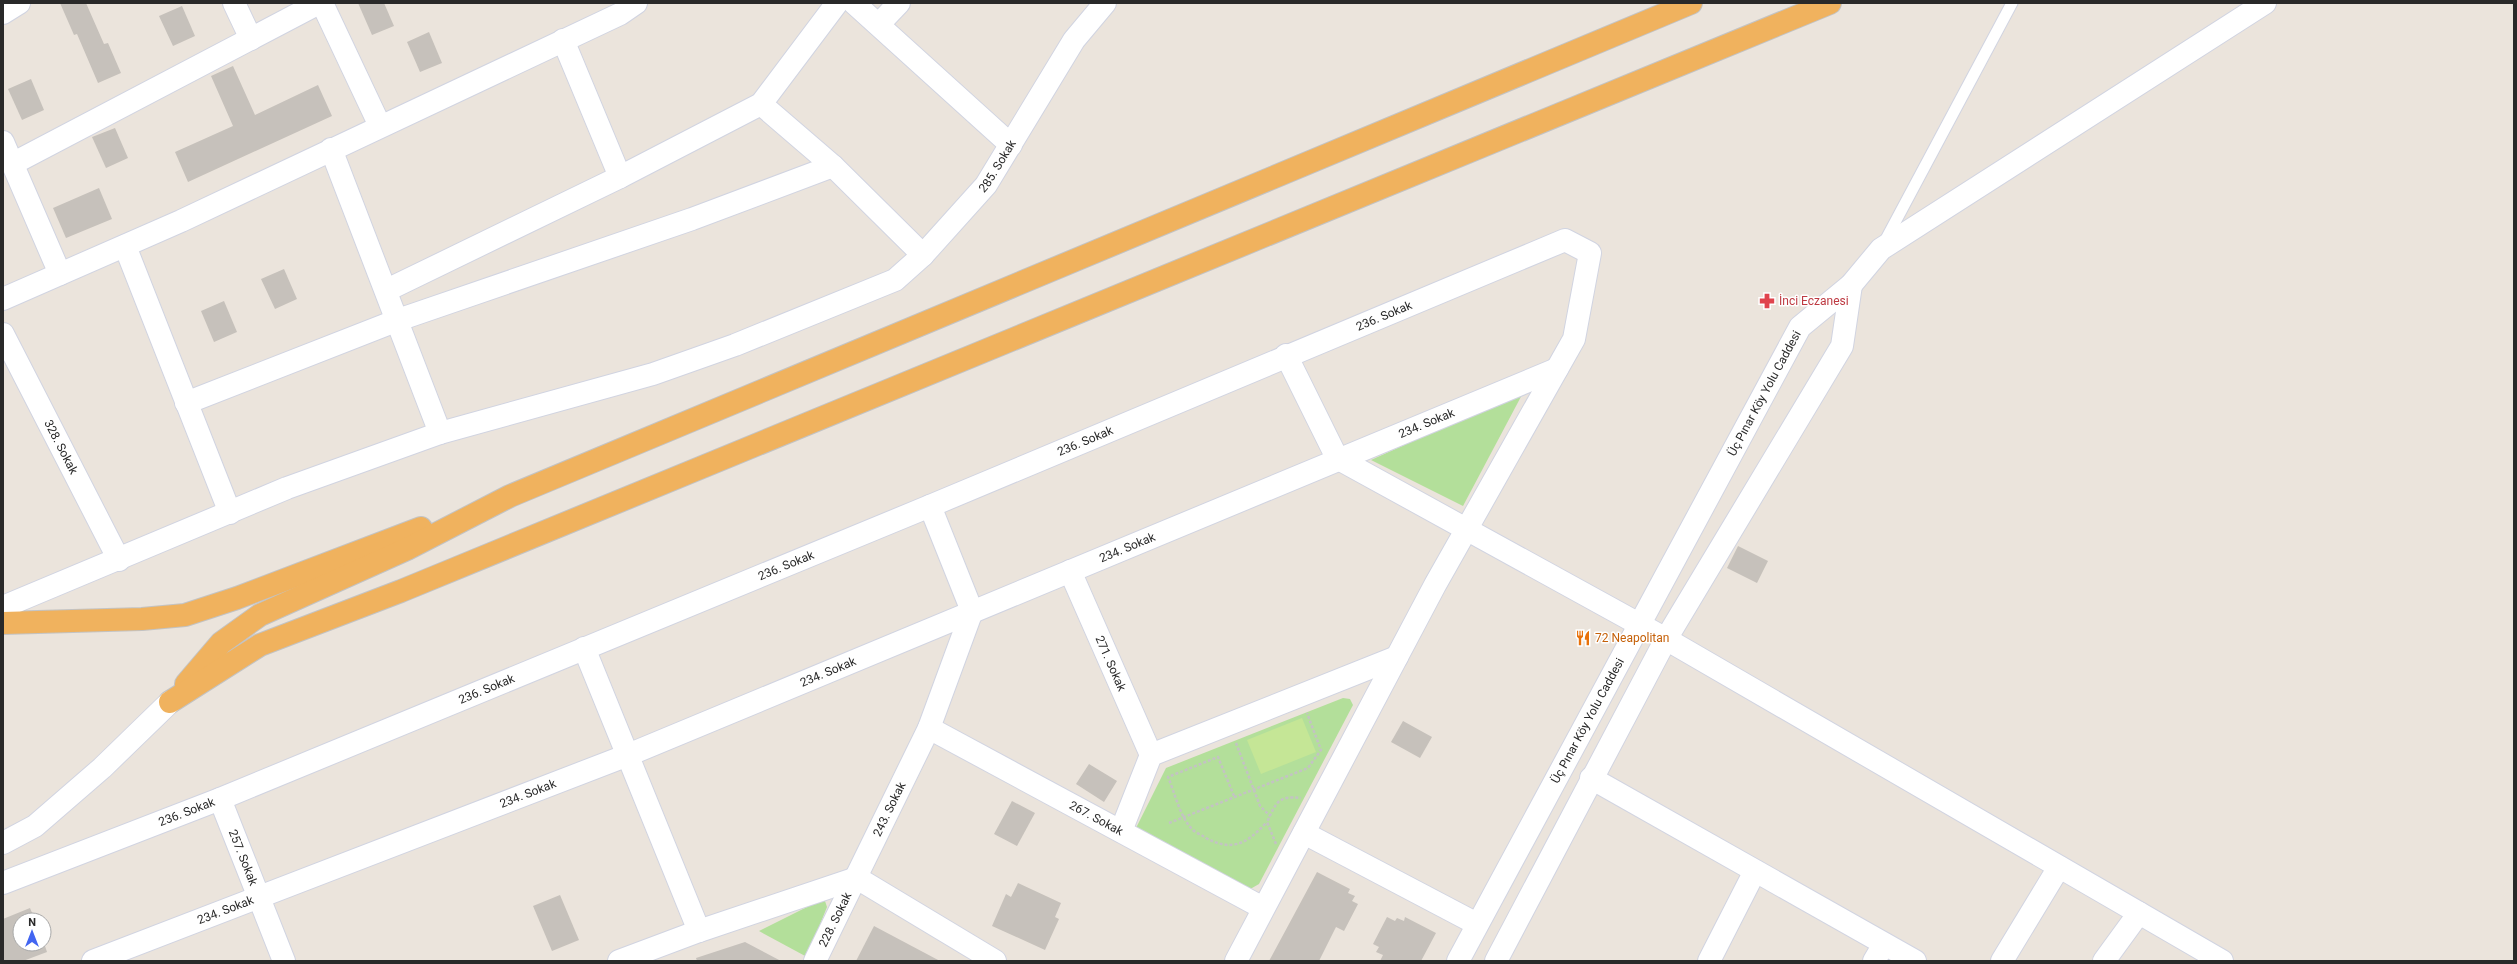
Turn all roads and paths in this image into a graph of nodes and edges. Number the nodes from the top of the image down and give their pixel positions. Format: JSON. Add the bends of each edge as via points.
{"nodes":[{"id":1,"x":234,"y":3,"type":"edge"},
{"id":2,"x":319,"y":3,"type":"edge"},
{"id":3,"x":322,"y":3,"type":"edge"},
{"id":4,"x":837,"y":3,"type":"edge"},
{"id":5,"x":854,"y":3,"type":"edge"},
{"id":6,"x":899,"y":3,"type":"edge"},
{"id":7,"x":1105,"y":3,"type":"edge"},
{"id":8,"x":1691,"y":3,"type":"edge"},
{"id":9,"x":1830,"y":3,"type":"edge"},
{"id":10,"x":2012,"y":3,"type":"edge"},
{"id":11,"x":2265,"y":3,"type":"edge"},
{"id":12,"x":624,"y":7,"type":"edge"},
{"id":13,"x":879,"y":24,"type":"junction"},
{"id":14,"x":251,"y":39,"type":"junction"},
{"id":15,"x":563,"y":40,"type":"junction"},
{"id":16,"x":761,"y":104,"type":"junction"},
{"id":17,"x":380,"y":126,"type":"junction"},
{"id":18,"x":3,"y":142,"type":"edge"},
{"id":19,"x":1011,"y":145,"type":"junction"},
{"id":20,"x":331,"y":150,"type":"junction"},
{"id":21,"x":12,"y":164,"type":"junction"},
{"id":22,"x":833,"y":166,"type":"junction"},
{"id":23,"x":620,"y":178,"type":"junction"},
{"id":24,"x":125,"y":246,"type":"junction"},
{"id":25,"x":1881,"y":249,"type":"junction"},
{"id":26,"x":923,"y":255,"type":"junction"},
{"id":27,"x":60,"y":274,"type":"junction"},
{"id":28,"x":1851,"y":285,"type":"junction"},
{"id":29,"x":387,"y":290,"type":"junction"},
{"id":30,"x":3,"y":299,"type":"edge"},
{"id":31,"x":398,"y":320,"type":"junction"},
{"id":32,"x":3,"y":334,"type":"edge"},
{"id":33,"x":1286,"y":355,"type":"junction"},
{"id":34,"x":1557,"y":369,"type":"junction"},
{"id":35,"x":186,"y":403,"type":"junction"},
{"id":36,"x":440,"y":433,"type":"junction"},
{"id":37,"x":1338,"y":458,"type":"junction"},
{"id":38,"x":510,"y":496,"type":"junction"},
{"id":39,"x":930,"y":506,"type":"junction"},
{"id":40,"x":230,"y":513,"type":"junction"},
{"id":41,"x":1467,"y":528,"type":"junction"},
{"id":42,"x":119,"y":560,"type":"junction"},
{"id":43,"x":1070,"y":571,"type":"junction"},
{"id":44,"x":3,"y":607,"type":"edge"},
{"id":45,"x":972,"y":611,"type":"junction"},
{"id":46,"x":3,"y":623,"type":"edge"},
{"id":47,"x":1639,"y":624,"type":"junction"},
{"id":48,"x":1666,"y":639,"type":"junction"},
{"id":49,"x":584,"y":648,"type":"junction"},
{"id":50,"x":1397,"y":657,"type":"junction"},
{"id":51,"x":170,"y":702,"type":"junction"},
{"id":52,"x":1305,"y":709,"type":"dead end"},
{"id":53,"x":930,"y":728,"type":"junction"},
{"id":54,"x":1234,"y":737,"type":"dead end"},
{"id":55,"x":628,"y":755,"type":"junction"},
{"id":56,"x":1151,"y":755,"type":"junction"},
{"id":57,"x":1591,"y":778,"type":"junction"},
{"id":58,"x":1253,"y":788,"type":"junction"},
{"id":59,"x":1234,"y":796,"type":"junction"},
{"id":60,"x":220,"y":799,"type":"junction"},
{"id":61,"x":1305,"y":801,"type":"dead end"},
{"id":62,"x":1185,"y":816,"type":"junction"},
{"id":63,"x":1270,"y":816,"type":"junction"},
{"id":64,"x":1267,"y":822,"type":"junction"},
{"id":65,"x":1169,"y":823,"type":"dead end"},
{"id":66,"x":1121,"y":831,"type":"junction"},
{"id":67,"x":1304,"y":833,"type":"junction"},
{"id":68,"x":3,"y":843,"type":"edge"},
{"id":69,"x":1281,"y":847,"type":"dead end"},
{"id":70,"x":2060,"y":867,"type":"junction"},
{"id":71,"x":1755,"y":871,"type":"junction"},
{"id":72,"x":857,"y":878,"type":"junction"},
{"id":73,"x":3,"y":883,"type":"edge"},
{"id":74,"x":260,"y":898,"type":"junction"},
{"id":75,"x":1263,"y":908,"type":"junction"},
{"id":76,"x":2139,"y":913,"type":"junction"},
{"id":77,"x":1477,"y":924,"type":"junction"},
{"id":78,"x":699,"y":931,"type":"junction"},
{"id":79,"x":1879,"y":952,"type":"edge"},
{"id":80,"x":94,"y":961,"type":"edge"},
{"id":81,"x":284,"y":961,"type":"edge"},
{"id":82,"x":621,"y":961,"type":"edge"},
{"id":83,"x":815,"y":961,"type":"edge"},
{"id":84,"x":995,"y":961,"type":"edge"},
{"id":85,"x":1236,"y":961,"type":"edge"},
{"id":86,"x":1458,"y":961,"type":"edge"},
{"id":87,"x":1496,"y":961,"type":"edge"},
{"id":88,"x":1709,"y":961,"type":"edge"},
{"id":89,"x":1915,"y":961,"type":"edge"},
{"id":90,"x":2002,"y":961,"type":"edge"},
{"id":91,"x":2104,"y":961,"type":"edge"},
{"id":92,"x":2222,"y":961,"type":"edge"}],
"edges":[{"from":1,"to":14,"type":"street"},
{"from":2,"to":14,"type":"street"},
{"from":3,"to":17,"type":"street"},
{"from":4,"to":16,"type":"street"},
{"from":5,"to":13,"type":"street"},
{"from":6,"to":13,"type":"street"},
{"from":7,"to":19,"type":"street","name":"285. Sokak","via":[[1074,40]]},
{"from":8,"to":38,"type":"highway"},
{"from":9,"to":51,"type":"highway","via":[[408,588],[260,645]]},
{"from":10,"to":25,"type":"lane"},
{"from":11,"to":25,"type":"street","name":"Üç Pınar Köy Yolu Caddesi"},
{"from":12,"to":15,"type":"street"},
{"from":13,"to":19,"type":"street"},
{"from":14,"to":21,"type":"street"},
{"from":15,"to":17,"type":"street"},
{"from":15,"to":23,"type":"street"},
{"from":16,"to":22,"type":"street"},
{"from":16,"to":23,"type":"street"},
{"from":17,"to":20,"type":"street"},
{"from":18,"to":21,"type":"street"},
{"from":19,"to":26,"type":"street","name":"285. Sokak","via":[[986,185]]},
{"from":20,"to":24,"type":"street"},
{"from":20,"to":29,"type":"street"},
{"from":21,"to":27,"type":"street"},
{"from":22,"to":26,"type":"street"},
{"from":22,"to":31,"type":"street","via":[[692,219]]},
{"from":23,"to":29,"type":"street"},
{"from":24,"to":27,"type":"street"},
{"from":24,"to":35,"type":"street"},
{"from":25,"to":28,"type":"street","name":"Üç Pınar Köy Yolu Caddesi"},
{"from":26,"to":36,"type":"street","name":"285. Sokak","via":[[895,280],[735,345],[653,374]]},
{"from":27,"to":30,"type":"street"},
{"from":28,"to":47,"type":"street","name":"Üç Pınar Köy Yolu Caddesi","via":[[1800,326]]},
{"from":28,"to":48,"type":"street","via":[[1842,346]]},
{"from":29,"to":31,"type":"street"},
{"from":31,"to":35,"type":"street"},
{"from":31,"to":36,"type":"street"},
{"from":32,"to":42,"type":"street","name":"328. Sokak"},
{"from":33,"to":34,"type":"street","name":"236. Sokak","via":[[1564,240],[1590,253],[1574,338]]},
{"from":33,"to":37,"type":"street"},
{"from":33,"to":39,"type":"street","name":"236. Sokak"},
{"from":34,"to":37,"type":"street","name":"234. Sokak"},
{"from":34,"to":41,"type":"street"},
{"from":35,"to":40,"type":"street"},
{"from":36,"to":40,"type":"street","name":"285. Sokak","via":[[287,488]]},
{"from":37,"to":41,"type":"street"},
{"from":37,"to":43,"type":"street","name":"234. Sokak"},
{"from":38,"to":46,"type":"highway","via":[[185,615],[142,619]]},
{"from":38,"to":51,"type":"highway","via":[[406,549],[260,615],[221,643]]},
{"from":39,"to":45,"type":"street"},
{"from":39,"to":49,"type":"street","name":"236. Sokak"},
{"from":40,"to":42,"type":"street","name":"285. Sokak"},
{"from":41,"to":47,"type":"street"},
{"from":41,"to":50,"type":"street"},
{"from":42,"to":44,"type":"street","name":"285. Sokak"},
{"from":43,"to":45,"type":"street","name":"234. Sokak"},
{"from":43,"to":56,"type":"street","name":"271. Sokak"},
{"from":45,"to":53,"type":"street","name":"243. Sokak"},
{"from":45,"to":55,"type":"street","name":"234. Sokak"},
{"from":47,"to":48,"type":"street"},
{"from":47,"to":77,"type":"street","name":"Üç Pınar Köy Yolu Caddesi"},
{"from":48,"to":57,"type":"street"},
{"from":48,"to":70,"type":"street"},
{"from":49,"to":55,"type":"street"},
{"from":49,"to":60,"type":"street","name":"236. Sokak"},
{"from":50,"to":56,"type":"street"},
{"from":50,"to":67,"type":"street"},
{"from":51,"to":68,"type":"street","via":[[102,768],[35,826]]},
{"from":52,"to":58,"type":"path","via":[[1321,750],[1308,768]]},
{"from":53,"to":66,"type":"street","name":"267. Sokak"},
{"from":53,"to":72,"type":"street","name":"243. Sokak"},
{"from":54,"to":58,"type":"path"},
{"from":55,"to":74,"type":"street","name":"234. Sokak"},
{"from":55,"to":78,"type":"street"},
{"from":56,"to":66,"type":"street"},
{"from":57,"to":71,"type":"street"},
{"from":57,"to":87,"type":"street"},
{"from":58,"to":59,"type":"path"},
{"from":58,"to":63,"type":"path","via":[[1260,806]]},
{"from":59,"to":62,"type":"path"},
{"from":59,"to":62,"type":"path","via":[[1218,757],[1168,777]]},
{"from":60,"to":73,"type":"street","name":"236. Sokak"},
{"from":60,"to":74,"type":"street","name":"257. Sokak"},
{"from":61,"to":63,"type":"path","via":[[1287,796],[1275,804]]},
{"from":62,"to":64,"type":"path","via":[[1193,830],[1216,843],[1234,846],[1251,839]]},
{"from":62,"to":65,"type":"path"},
{"from":63,"to":64,"type":"path"},
{"from":64,"to":69,"type":"path","via":[[1275,843]]},
{"from":66,"to":75,"type":"street","name":"267. Sokak"},
{"from":67,"to":75,"type":"street"},
{"from":67,"to":77,"type":"street"},
{"from":70,"to":76,"type":"street"},
{"from":70,"to":90,"type":"street"},
{"from":71,"to":79,"type":"street"},
{"from":71,"to":88,"type":"street"},
{"from":72,"to":78,"type":"street"},
{"from":72,"to":83,"type":"street","name":"228. Sokak"},
{"from":72,"to":84,"type":"street"},
{"from":74,"to":80,"type":"street","name":"234. Sokak"},
{"from":74,"to":81,"type":"street","name":"257. Sokak"},
{"from":75,"to":85,"type":"street"},
{"from":76,"to":91,"type":"street"},
{"from":76,"to":92,"type":"street"},
{"from":77,"to":86,"type":"street","name":"Üç Pınar Köy Yolu Caddesi"},
{"from":78,"to":82,"type":"street"},
{"from":79,"to":89,"type":"street"}]}
